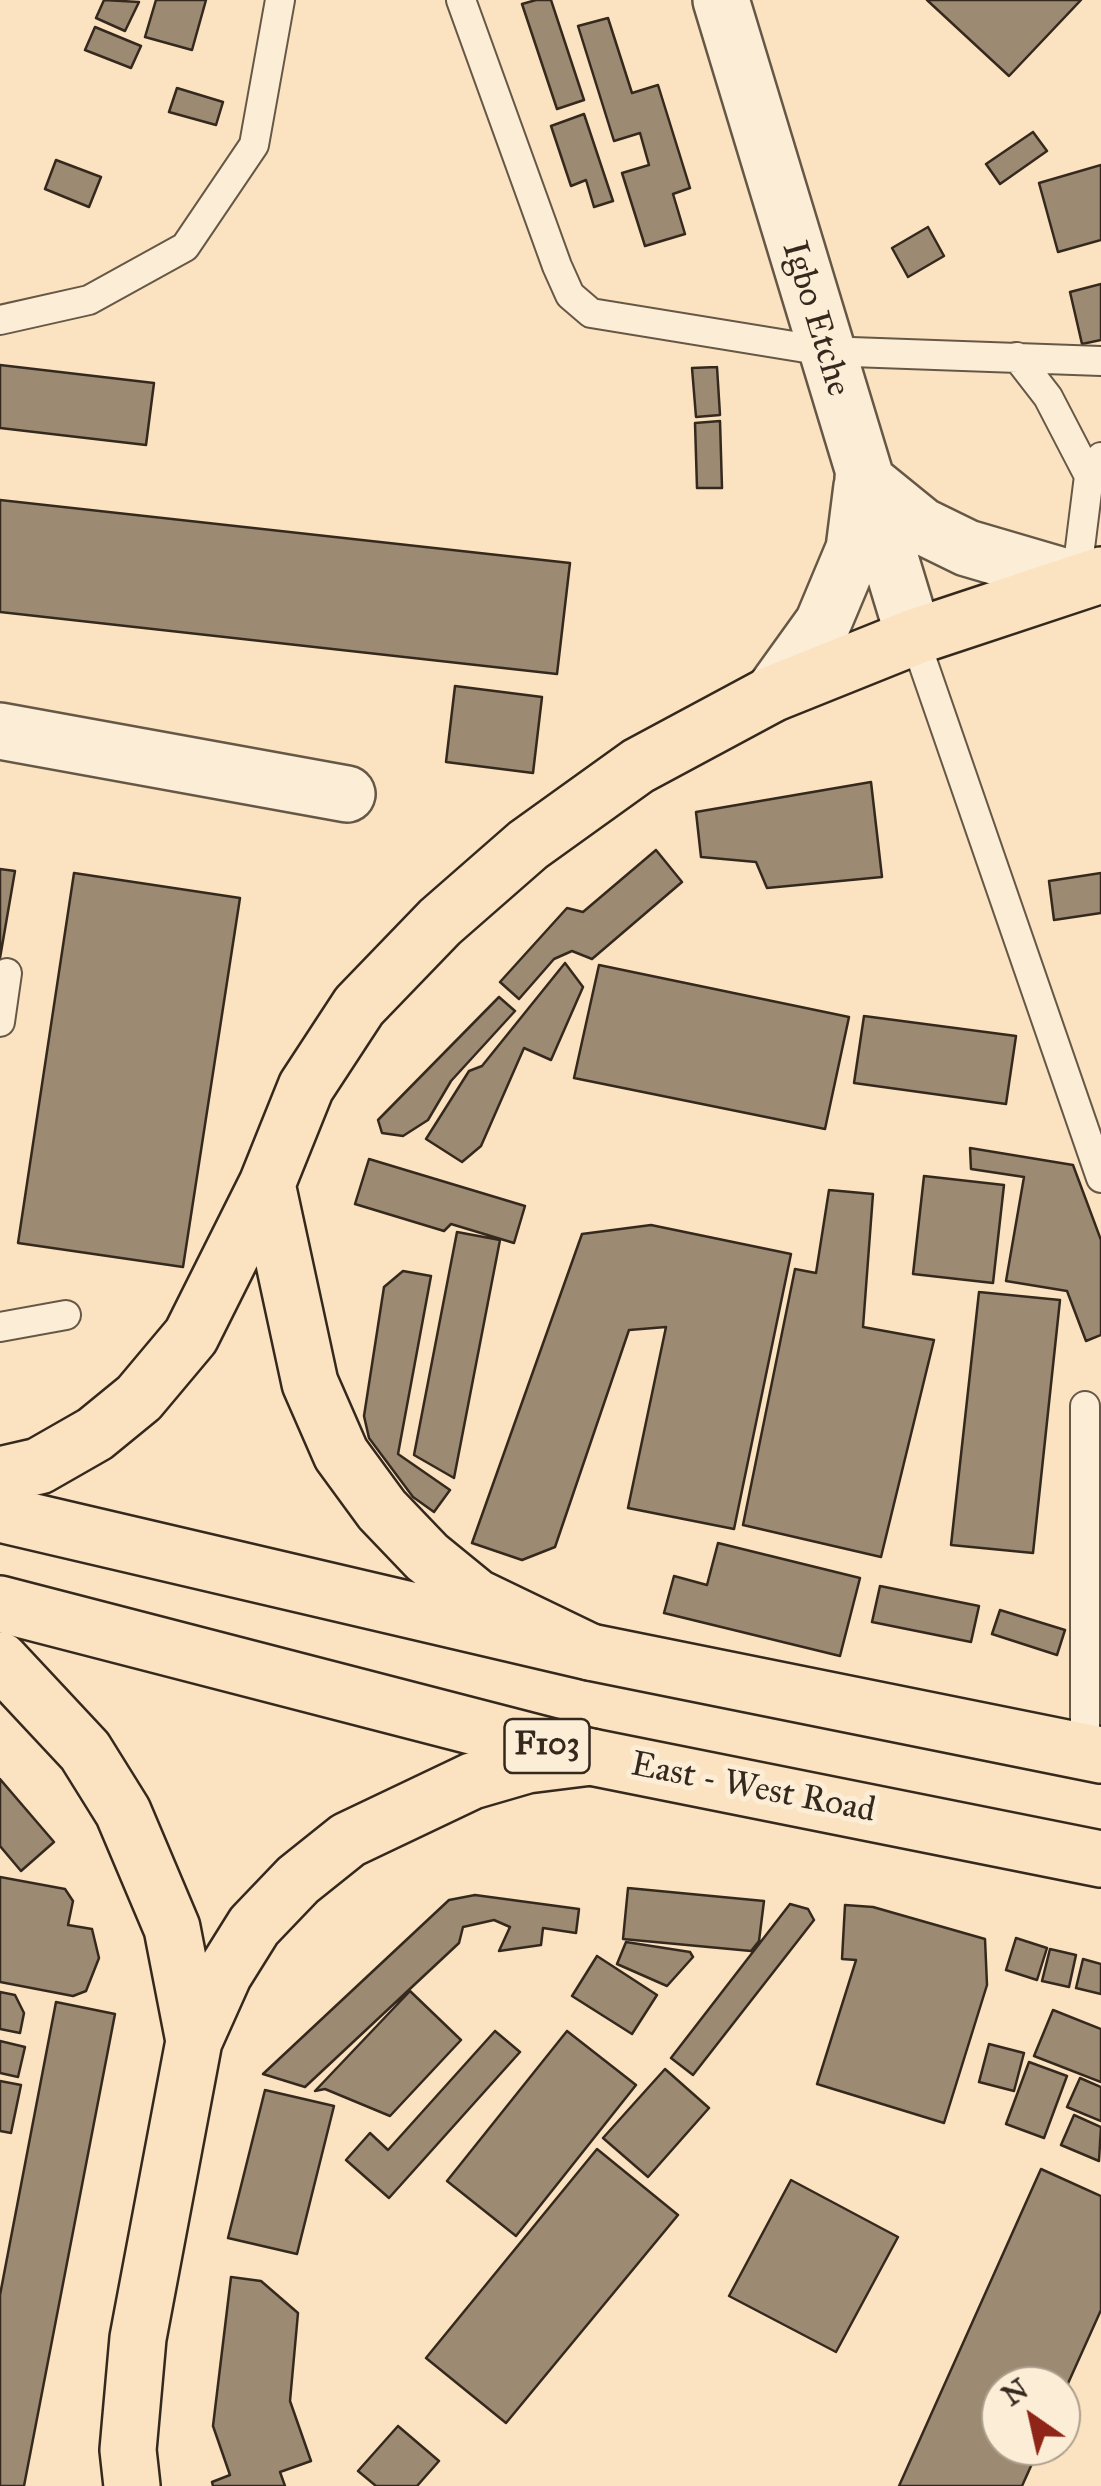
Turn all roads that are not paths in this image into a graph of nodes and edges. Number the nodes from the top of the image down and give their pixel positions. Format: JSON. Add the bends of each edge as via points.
{"nodes":[{"id":1,"x":280,"y":0,"type":"edge"},
{"id":2,"x":461,"y":0,"type":"edge"},
{"id":3,"x":720,"y":0,"type":"edge"},
{"id":4,"x":0,"y":320,"type":"edge"},
{"id":5,"x":824,"y":352,"type":"junction"},
{"id":6,"x":1017,"y":357,"type":"junction"},
{"id":7,"x":1101,"y":361,"type":"edge"},
{"id":8,"x":1095,"y":466,"type":"edge"},
{"id":9,"x":863,"y":478,"type":"junction"},
{"id":10,"x":1089,"y":577,"type":"edge"},
{"id":11,"x":914,"y":637,"type":"junction"},
{"id":12,"x":772,"y":694,"type":"junction"},
{"id":13,"x":0,"y":730,"type":"edge"},
{"id":14,"x":348,"y":794,"type":"dead end"},
{"id":15,"x":7,"y":973,"type":"dead end"},
{"id":16,"x":0,"y":1022,"type":"edge"},
{"id":17,"x":1101,"y":1178,"type":"edge"},
{"id":18,"x":267,"y":1184,"type":"junction"},
{"id":19,"x":66,"y":1315,"type":"dead end"},
{"id":20,"x":0,"y":1327,"type":"edge"},
{"id":21,"x":1084,"y":1406,"type":"dead end"},
{"id":22,"x":0,"y":1475,"type":"edge"},
{"id":23,"x":0,"y":1514,"type":"edge"},
{"id":24,"x":0,"y":1604,"type":"edge"},
{"id":25,"x":590,"y":1652,"type":"junction"},
{"id":26,"x":0,"y":1660,"type":"edge"},
{"id":27,"x":1093,"y":1753,"type":"edge"},
{"id":28,"x":591,"y":1757,"type":"junction"},
{"id":29,"x":1101,"y":1858,"type":"edge"},
{"id":30,"x":194,"y":2041,"type":"junction"},
{"id":31,"x":132,"y":2486,"type":"edge"}],
"edges":[{"from":1,"to":4,"type":"lane","via":[[254,146],[185,247],[89,300]]},
{"from":2,"to":5,"type":"lane","via":[[570,295],[591,313]]},
{"from":3,"to":5,"type":"street","name":"Igbo Etche"},
{"from":5,"to":6,"type":"lane"},
{"from":5,"to":9,"type":"street","name":"Igbo Etche"},
{"from":6,"to":7,"type":"lane"},
{"from":6,"to":8,"type":"lane"},
{"from":8,"to":10,"type":"lane"},
{"from":9,"to":10,"type":"street","via":[[922,526],[967,548]]},
{"from":9,"to":11,"type":"street","name":"Igbo Etche"},
{"from":9,"to":12,"type":"street","via":[[854,549],[822,623]]},
{"from":10,"to":11,"type":"main road"},
{"from":11,"to":12,"type":"main road"},
{"from":11,"to":17,"type":"lane"},
{"from":12,"to":18,"type":"main road","via":[[638,766],[528,845],[440,922],[359,1006],[306,1088]]},
{"from":13,"to":14,"type":"street"},
{"from":15,"to":16,"type":"lane"},
{"from":18,"to":22,"type":"main road","via":[[191,1336],[139,1398],[95,1434],[39,1466]]},
{"from":18,"to":25,"type":"main road","via":[[310,1383],[341,1454],[394,1522],[476,1597]]},
{"from":19,"to":20,"type":"lane"},
{"from":21,"to":27,"type":"lane"},
{"from":23,"to":25,"type":"main road"},
{"from":24,"to":28,"type":"main road","name":"East - West Road","number":"F103"},
{"from":25,"to":27,"type":"main road"},
{"from":26,"to":30,"type":"main road","via":[[84,1751],[123,1812],[172,1928]]},
{"from":28,"to":29,"type":"main road","name":"East - West Road","number":"F103"},
{"from":28,"to":30,"type":"main road","via":[[472,1781],[348,1840],[254,1926]]},
{"from":30,"to":31,"type":"main road","via":[[138,2338],[128,2450]]}]}
